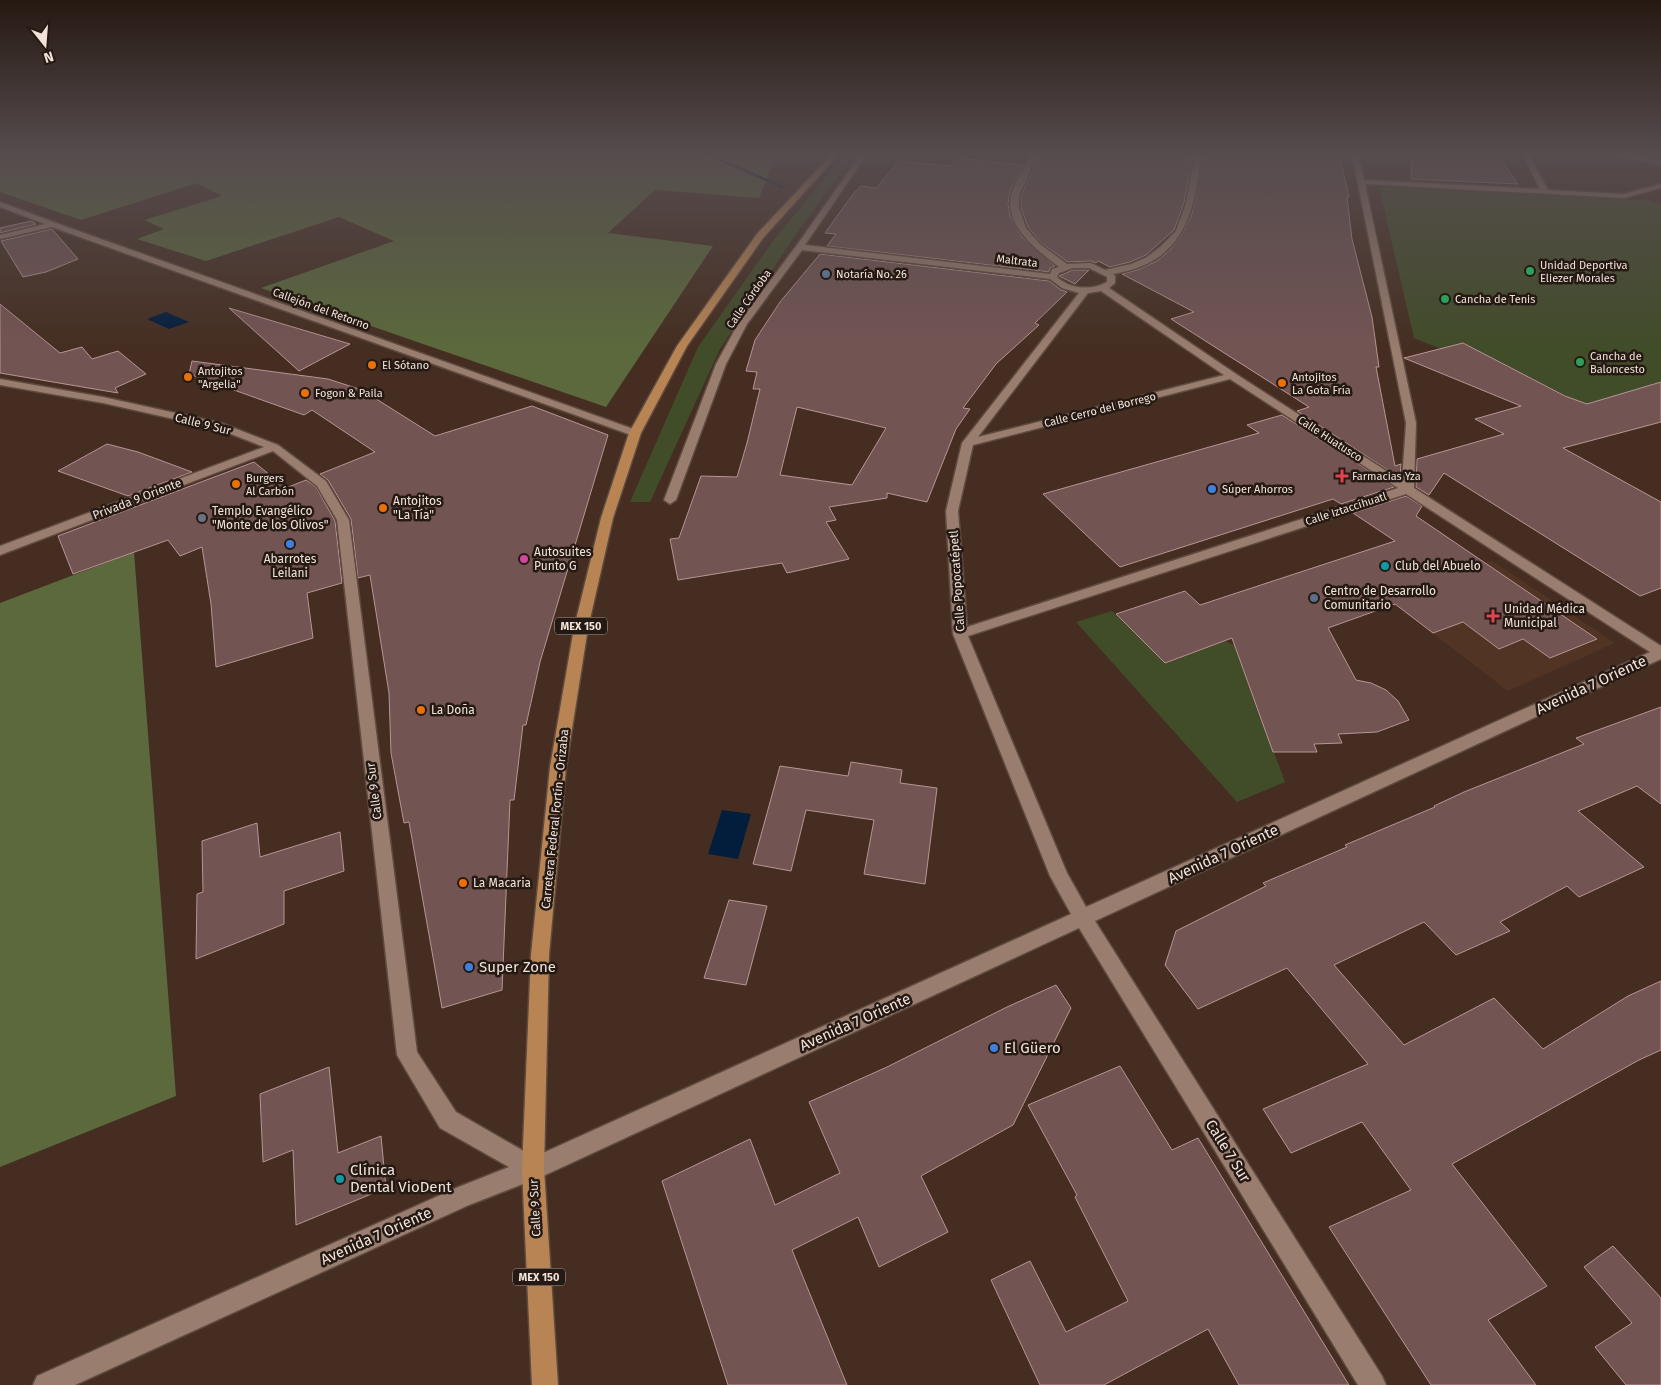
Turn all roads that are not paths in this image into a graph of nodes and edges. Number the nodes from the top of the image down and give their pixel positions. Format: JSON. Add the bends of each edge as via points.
{"nodes":[{"id":1,"x":37,"y":219,"type":"edge"},
{"id":2,"x":776,"y":219,"type":"edge"},
{"id":3,"x":820,"y":219,"type":"edge"},
{"id":4,"x":1018,"y":219,"type":"edge"},
{"id":5,"x":1184,"y":219,"type":"edge"},
{"id":6,"x":1368,"y":219,"type":"edge"},
{"id":7,"x":53,"y":225,"type":"junction"},
{"id":8,"x":0,"y":237,"type":"edge"},
{"id":9,"x":800,"y":248,"type":"junction"},
{"id":10,"x":1064,"y":266,"type":"junction"},
{"id":11,"x":1107,"y":272,"type":"junction"},
{"id":12,"x":1053,"y":277,"type":"junction"},
{"id":13,"x":1102,"y":288,"type":"junction"},
{"id":14,"x":1086,"y":290,"type":"junction"},
{"id":15,"x":1232,"y":376,"type":"junction"},
{"id":16,"x":0,"y":382,"type":"edge"},
{"id":17,"x":635,"y":433,"type":"junction"},
{"id":18,"x":968,"y":443,"type":"junction"},
{"id":19,"x":274,"y":447,"type":"junction"},
{"id":20,"x":1408,"y":489,"type":"junction"},
{"id":21,"x":670,"y":500,"type":"dead end"},
{"id":22,"x":0,"y":551,"type":"edge"},
{"id":23,"x":960,"y":634,"type":"junction"},
{"id":24,"x":1661,"y":653,"type":"edge"},
{"id":25,"x":1083,"y":918,"type":"junction"},
{"id":26,"x":532,"y":1169,"type":"junction"},
{"id":27,"x":46,"y":1385,"type":"edge"},
{"id":28,"x":545,"y":1385,"type":"edge"},
{"id":29,"x":1373,"y":1385,"type":"edge"}],
"edges":[{"from":1,"to":7,"type":"street","name":"Callejón del Retorno"},
{"from":2,"to":17,"type":"main road","name":"Carretera Federal Fortín - Orizaba","number":"MEX 150","via":[[760,236],[682,346]]},
{"from":3,"to":9,"type":"street","name":"Calle Córdoba"},
{"from":4,"to":10,"type":"street","via":[[1022,230]]},
{"from":5,"to":11,"type":"street","via":[[1181,230],[1162,252],[1127,270]]},
{"from":6,"to":20,"type":"street","via":[[1411,423]]},
{"from":7,"to":8,"type":"street"},
{"from":7,"to":17,"type":"street","name":"Callejón del Retorno"},
{"from":9,"to":12,"type":"street","name":"Maltrata"},
{"from":9,"to":21,"type":"street","name":"Calle Córdoba","via":[[743,324],[721,364]]},
{"from":10,"to":11,"type":"street","via":[[1091,266]]},
{"from":10,"to":12,"type":"street","via":[[1054,271]]},
{"from":11,"to":13,"type":"street","via":[[1111,283]]},
{"from":12,"to":14,"type":"street","via":[[1068,287]]},
{"from":13,"to":14,"type":"street"},
{"from":13,"to":15,"type":"street","name":"Calle Huatusco"},
{"from":14,"to":18,"type":"street","name":"Calle Popocatépetl"},
{"from":15,"to":18,"type":"street","name":"Calle Cerro del Borrego"},
{"from":15,"to":20,"type":"street","name":"Calle Huatusco"},
{"from":16,"to":19,"type":"street","name":"Calle 9 Sur","via":[[221,426]]},
{"from":17,"to":26,"type":"main road","name":"Carretera Federal Fortín - Orizaba","number":"MEX 150","via":[[607,518],[583,619],[558,766],[540,955]]},
{"from":18,"to":23,"type":"street","name":"Calle Popocatépetl","via":[[952,511]]},
{"from":19,"to":22,"type":"street","name":"Privada 9 Oriente"},
{"from":19,"to":26,"type":"street","name":"Calle 9 Sur","via":[[322,484],[343,520],[407,1055],[448,1120]]},
{"from":20,"to":23,"type":"street","name":"Calle Iztaccíhuatl"},
{"from":20,"to":24,"type":"street","name":"Calle Huatusco"},
{"from":23,"to":25,"type":"street","name":"Calle Popocatépetl","via":[[1058,876]]},
{"from":24,"to":25,"type":"street","name":"Avenida 7 Oriente"},
{"from":25,"to":26,"type":"street","name":"Avenida 7 Oriente"},
{"from":25,"to":29,"type":"street","name":"Calle 7 Sur"},
{"from":26,"to":27,"type":"street","name":"Avenida 7 Oriente","via":[[464,1196]]},
{"from":26,"to":28,"type":"main road","name":"Calle 9 Sur","number":"MEX 150"}]}
